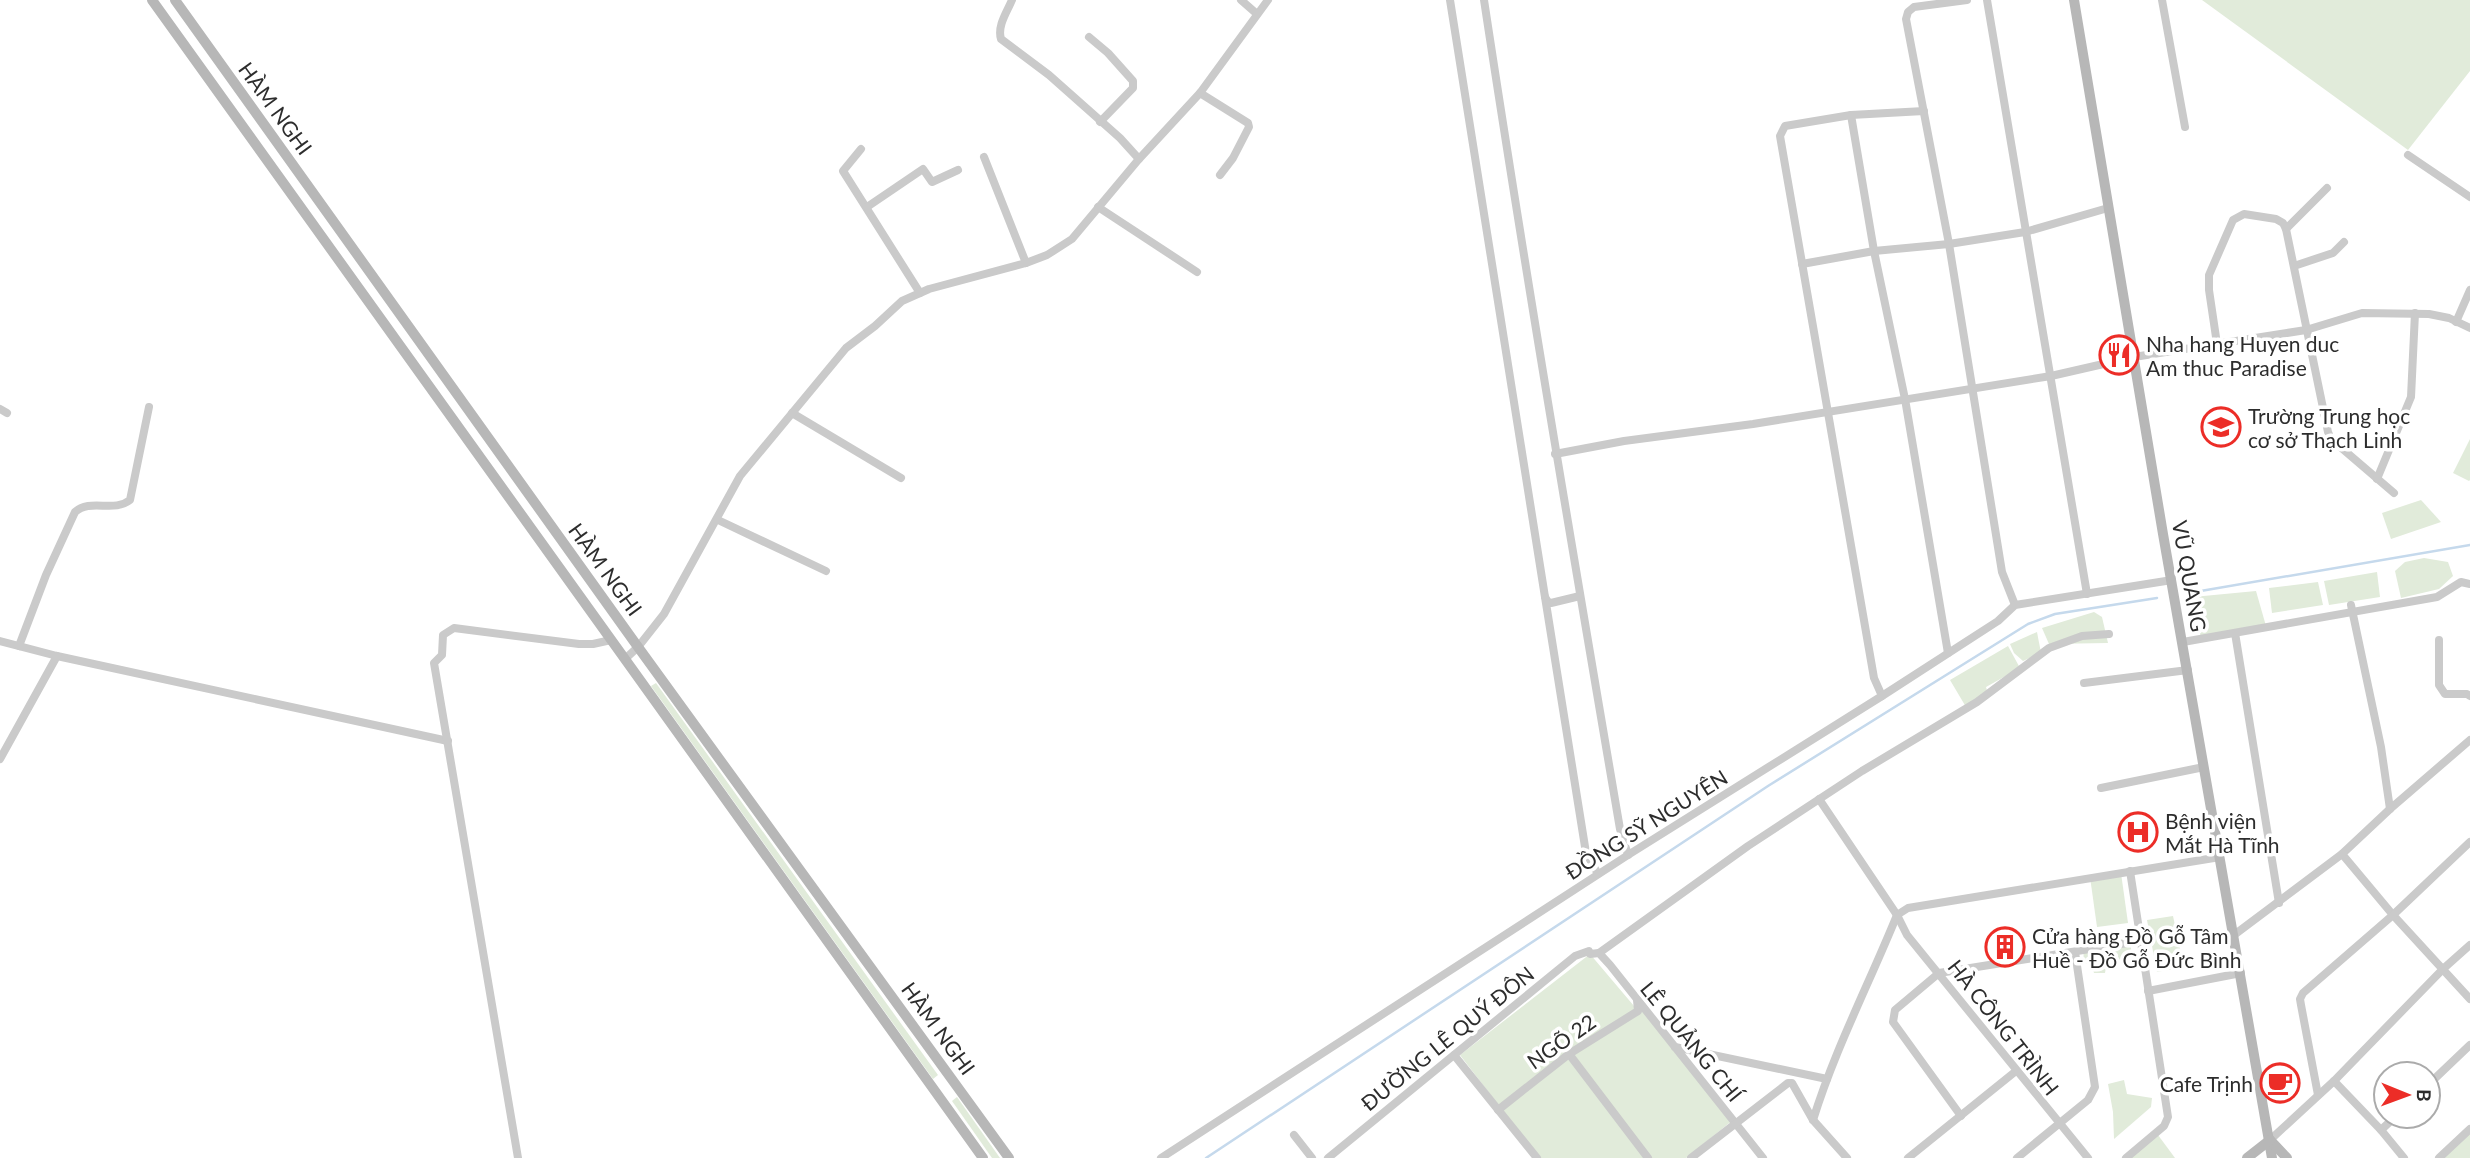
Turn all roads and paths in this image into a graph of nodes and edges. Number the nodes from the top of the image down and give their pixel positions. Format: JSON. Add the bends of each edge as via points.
{"nodes":[{"id":1,"x":152,"y":0,"type":"edge"},
{"id":2,"x":175,"y":0,"type":"edge"},
{"id":3,"x":1012,"y":0,"type":"edge"},
{"id":4,"x":1241,"y":0,"type":"edge"},
{"id":5,"x":1268,"y":0,"type":"edge"},
{"id":6,"x":1450,"y":0,"type":"edge"},
{"id":7,"x":1484,"y":0,"type":"edge"},
{"id":8,"x":1967,"y":0,"type":"edge"},
{"id":9,"x":1987,"y":0,"type":"edge"},
{"id":10,"x":2074,"y":0,"type":"edge"},
{"id":11,"x":2162,"y":0,"type":"edge"},
{"id":12,"x":1257,"y":14,"type":"junction"},
{"id":13,"x":1089,"y":37,"type":"dead end"},
{"id":14,"x":1200,"y":93,"type":"junction"},
{"id":15,"x":1924,"y":111,"type":"junction"},
{"id":16,"x":1851,"y":115,"type":"junction"},
{"id":17,"x":1100,"y":122,"type":"junction"},
{"id":18,"x":2185,"y":127,"type":"dead end"},
{"id":19,"x":861,"y":149,"type":"dead end"},
{"id":20,"x":2408,"y":155,"type":"dead end"},
{"id":21,"x":984,"y":157,"type":"dead end"},
{"id":22,"x":1139,"y":159,"type":"junction"},
{"id":23,"x":958,"y":170,"type":"dead end"},
{"id":24,"x":1220,"y":174,"type":"dead end"},
{"id":25,"x":2327,"y":188,"type":"dead end"},
{"id":26,"x":2470,"y":197,"type":"edge"},
{"id":27,"x":1098,"y":207,"type":"junction"},
{"id":28,"x":867,"y":208,"type":"junction"},
{"id":29,"x":2108,"y":208,"type":"junction"},
{"id":30,"x":2286,"y":229,"type":"junction"},
{"id":31,"x":2025,"y":232,"type":"junction"},
{"id":32,"x":2344,"y":242,"type":"dead end"},
{"id":33,"x":1949,"y":244,"type":"junction"},
{"id":34,"x":1874,"y":251,"type":"junction"},
{"id":35,"x":1026,"y":263,"type":"junction"},
{"id":36,"x":1802,"y":264,"type":"junction"},
{"id":37,"x":2294,"y":266,"type":"junction"},
{"id":38,"x":1197,"y":272,"type":"dead end"},
{"id":39,"x":2470,"y":290,"type":"edge"},
{"id":40,"x":920,"y":293,"type":"junction"},
{"id":41,"x":2415,"y":313,"type":"junction"},
{"id":42,"x":2456,"y":322,"type":"junction"},
{"id":43,"x":2470,"y":328,"type":"edge"},
{"id":44,"x":2306,"y":330,"type":"junction"},
{"id":45,"x":2217,"y":344,"type":"junction"},
{"id":46,"x":2134,"y":357,"type":"junction"},
{"id":47,"x":2051,"y":376,"type":"junction"},
{"id":48,"x":1974,"y":389,"type":"junction"},
{"id":49,"x":1905,"y":399,"type":"junction"},
{"id":50,"x":149,"y":407,"type":"dead end"},
{"id":51,"x":1827,"y":411,"type":"junction"},
{"id":52,"x":792,"y":413,"type":"junction"},
{"id":53,"x":1555,"y":454,"type":"junction"},
{"id":54,"x":901,"y":478,"type":"dead end"},
{"id":55,"x":2377,"y":479,"type":"junction"},
{"id":56,"x":2394,"y":493,"type":"dead end"},
{"id":57,"x":718,"y":520,"type":"junction"},
{"id":58,"x":827,"y":571,"type":"dead end"},
{"id":59,"x":2172,"y":580,"type":"junction"},
{"id":60,"x":2470,"y":583,"type":"edge"},
{"id":61,"x":2087,"y":594,"type":"junction"},
{"id":62,"x":1580,"y":596,"type":"junction"},
{"id":63,"x":1545,"y":597,"type":"junction"},
{"id":64,"x":2015,"y":605,"type":"junction"},
{"id":65,"x":2352,"y":608,"type":"junction"},
{"id":66,"x":2235,"y":633,"type":"junction"},
{"id":67,"x":2109,"y":634,"type":"dead end"},
{"id":68,"x":611,"y":640,"type":"junction"},
{"id":69,"x":2440,"y":640,"type":"dead end"},
{"id":70,"x":0,"y":641,"type":"edge"},
{"id":71,"x":2183,"y":642,"type":"junction"},
{"id":72,"x":19,"y":646,"type":"junction"},
{"id":73,"x":638,"y":647,"type":"junction"},
{"id":74,"x":1948,"y":653,"type":"junction"},
{"id":75,"x":57,"y":656,"type":"junction"},
{"id":76,"x":625,"y":659,"type":"junction"},
{"id":77,"x":2188,"y":670,"type":"junction"},
{"id":78,"x":2084,"y":683,"type":"dead end"},
{"id":79,"x":1882,"y":696,"type":"junction"},
{"id":80,"x":2470,"y":696,"type":"edge"},
{"id":81,"x":2470,"y":740,"type":"edge"},
{"id":82,"x":448,"y":741,"type":"junction"},
{"id":83,"x":0,"y":759,"type":"edge"},
{"id":84,"x":2204,"y":767,"type":"junction"},
{"id":85,"x":2101,"y":788,"type":"dead end"},
{"id":86,"x":1819,"y":799,"type":"junction"},
{"id":87,"x":2390,"y":809,"type":"junction"},
{"id":88,"x":2470,"y":842,"type":"edge"},
{"id":89,"x":1628,"y":855,"type":"junction"},
{"id":90,"x":2342,"y":855,"type":"junction"},
{"id":91,"x":2220,"y":856,"type":"junction"},
{"id":92,"x":2130,"y":871,"type":"junction"},
{"id":93,"x":1598,"y":874,"type":"junction"},
{"id":94,"x":2279,"y":903,"type":"junction"},
{"id":95,"x":1897,"y":915,"type":"junction"},
{"id":96,"x":2393,"y":915,"type":"junction"},
{"id":97,"x":2234,"y":935,"type":"junction"},
{"id":98,"x":2140,"y":941,"type":"junction"},
{"id":99,"x":2470,"y":945,"type":"edge"},
{"id":100,"x":2075,"y":952,"type":"junction"},
{"id":101,"x":1594,"y":954,"type":"junction"},
{"id":102,"x":2443,"y":970,"type":"junction"},
{"id":103,"x":1939,"y":973,"type":"junction"},
{"id":104,"x":2241,"y":973,"type":"junction"},
{"id":105,"x":2148,"y":991,"type":"junction"},
{"id":106,"x":2470,"y":999,"type":"edge"},
{"id":107,"x":1637,"y":1000,"type":"junction"},
{"id":108,"x":2470,"y":1045,"type":"edge"},
{"id":109,"x":1675,"y":1047,"type":"junction"},
{"id":110,"x":1569,"y":1054,"type":"junction"},
{"id":111,"x":1454,"y":1055,"type":"junction"},
{"id":112,"x":2016,"y":1071,"type":"junction"},
{"id":113,"x":2442,"y":1072,"type":"edge"},
{"id":114,"x":1827,"y":1079,"type":"junction"},
{"id":115,"x":2334,"y":1081,"type":"junction"},
{"id":116,"x":2318,"y":1095,"type":"junction"},
{"id":117,"x":1498,"y":1110,"type":"junction"},
{"id":118,"x":1961,"y":1116,"type":"junction"},
{"id":119,"x":1814,"y":1121,"type":"junction"},
{"id":120,"x":2372,"y":1121,"type":"edge"},
{"id":121,"x":1735,"y":1122,"type":"junction"},
{"id":122,"x":2059,"y":1124,"type":"junction"},
{"id":123,"x":2470,"y":1129,"type":"edge"},
{"id":124,"x":2381,"y":1130,"type":"edge"},
{"id":125,"x":1294,"y":1135,"type":"dead end"},
{"id":126,"x":2270,"y":1140,"type":"junction"},
{"id":127,"x":518,"y":1158,"type":"edge"},
{"id":128,"x":983,"y":1158,"type":"edge"},
{"id":129,"x":1009,"y":1158,"type":"edge"},
{"id":130,"x":1161,"y":1158,"type":"edge"},
{"id":131,"x":1312,"y":1158,"type":"edge"},
{"id":132,"x":1328,"y":1158,"type":"edge"},
{"id":133,"x":1536,"y":1158,"type":"edge"},
{"id":134,"x":1648,"y":1158,"type":"edge"},
{"id":135,"x":1691,"y":1158,"type":"edge"},
{"id":136,"x":1763,"y":1158,"type":"edge"},
{"id":137,"x":1847,"y":1158,"type":"edge"},
{"id":138,"x":1908,"y":1158,"type":"edge"},
{"id":139,"x":2017,"y":1158,"type":"edge"},
{"id":140,"x":2088,"y":1158,"type":"edge"},
{"id":141,"x":2126,"y":1158,"type":"edge"},
{"id":142,"x":2247,"y":1158,"type":"edge"},
{"id":143,"x":2272,"y":1158,"type":"edge"},
{"id":144,"x":2287,"y":1158,"type":"edge"},
{"id":145,"x":2404,"y":1158,"type":"edge"},
{"id":146,"x":2439,"y":1158,"type":"edge"}],
"edges":[{"from":1,"to":68,"type":"main road","name":"HÀM NGHI"},
{"from":2,"to":73,"type":"main road","name":"HÀM NGHI"},
{"from":3,"to":17,"type":"street","via":[[1001,25],[1001,39]]},
{"from":4,"to":12,"type":"street"},
{"from":5,"to":12,"type":"street"},
{"from":6,"to":63,"type":"street"},
{"from":7,"to":53,"type":"street"},
{"from":8,"to":15,"type":"street","via":[[1914,7],[1906,15]]},
{"from":9,"to":31,"type":"street"},
{"from":10,"to":29,"type":"main road","name":"VŨ QUANG"},
{"from":11,"to":18,"type":"street"},
{"from":12,"to":14,"type":"street"},
{"from":13,"to":17,"type":"street","via":[[1133,81],[1133,88]]},
{"from":14,"to":22,"type":"street"},
{"from":14,"to":24,"type":"street","via":[[1249,127]]},
{"from":15,"to":16,"type":"street"},
{"from":15,"to":33,"type":"street"},
{"from":16,"to":34,"type":"street"},
{"from":16,"to":36,"type":"street","via":[[1785,126],[1780,136]]},
{"from":17,"to":22,"type":"street"},
{"from":19,"to":28,"type":"street","via":[[843,171]]},
{"from":20,"to":26,"type":"street"},
{"from":21,"to":35,"type":"street"},
{"from":22,"to":27,"type":"street"},
{"from":23,"to":28,"type":"street","via":[[932,182],[923,169]]},
{"from":25,"to":30,"type":"street"},
{"from":27,"to":35,"type":"street","via":[[1066,243]]},
{"from":27,"to":38,"type":"street"},
{"from":28,"to":40,"type":"street"},
{"from":29,"to":31,"type":"street"},
{"from":29,"to":46,"type":"main road","name":"VŨ QUANG"},
{"from":30,"to":37,"type":"street"},
{"from":30,"to":45,"type":"street","via":[[2276,219],[2244,215],[2233,220],[2209,275]]},
{"from":31,"to":33,"type":"street"},
{"from":31,"to":47,"type":"street"},
{"from":32,"to":37,"type":"street","via":[[2333,253]]},
{"from":33,"to":34,"type":"street"},
{"from":33,"to":48,"type":"street"},
{"from":34,"to":36,"type":"street"},
{"from":34,"to":49,"type":"street"},
{"from":35,"to":40,"type":"street"},
{"from":36,"to":51,"type":"street"},
{"from":37,"to":44,"type":"street"},
{"from":39,"to":42,"type":"street"},
{"from":40,"to":52,"type":"street","via":[[902,301],[846,348]]},
{"from":41,"to":42,"type":"street"},
{"from":41,"to":44,"type":"street","via":[[2362,313]]},
{"from":41,"to":55,"type":"street","via":[[2411,397]]},
{"from":42,"to":43,"type":"street"},
{"from":44,"to":45,"type":"street"},
{"from":44,"to":55,"type":"street","via":[[2331,439]]},
{"from":45,"to":46,"type":"street"},
{"from":46,"to":47,"type":"street"},
{"from":46,"to":59,"type":"main road","name":"VŨ QUANG"},
{"from":47,"to":48,"type":"street"},
{"from":47,"to":61,"type":"street"},
{"from":48,"to":49,"type":"street"},
{"from":48,"to":64,"type":"street","via":[[2002,572]]},
{"from":49,"to":51,"type":"street"},
{"from":49,"to":74,"type":"street"},
{"from":50,"to":72,"type":"street","via":[[130,500],[122,505],[84,506],[75,512]]},
{"from":51,"to":53,"type":"street"},
{"from":51,"to":79,"type":"street","via":[[1874,678]]},
{"from":52,"to":54,"type":"street"},
{"from":52,"to":57,"type":"street","via":[[740,476]]},
{"from":53,"to":62,"type":"street"},
{"from":55,"to":56,"type":"street"},
{"from":57,"to":58,"type":"street"},
{"from":57,"to":73,"type":"street","via":[[664,614]]},
{"from":59,"to":61,"type":"street"},
{"from":59,"to":71,"type":"main road","name":"VŨ QUANG"},
{"from":60,"to":65,"type":"street","via":[[2461,582],[2437,597]]},
{"from":61,"to":64,"type":"street"},
{"from":62,"to":63,"type":"street","via":[[1555,602]]},
{"from":62,"to":89,"type":"street"},
{"from":63,"to":93,"type":"street","via":[[1586,853]]},
{"from":64,"to":74,"type":"street","name":"ĐỒNG SỸ NGUYÊN"},
{"from":65,"to":66,"type":"street"},
{"from":65,"to":87,"type":"street"},
{"from":66,"to":71,"type":"street"},
{"from":66,"to":94,"type":"street"},
{"from":67,"to":86,"type":"street","name":"ĐƯỜNG LÊ QUÝ ĐÔN","via":[[2082,636],[2049,648],[1977,702]]},
{"from":68,"to":76,"type":"main road","name":"HÀM NGHI"},
{"from":68,"to":82,"type":"street","via":[[579,644],[460,628],[447,631],[442,655],[434,663]]},
{"from":69,"to":80,"type":"street","via":[[2441,691]]},
{"from":70,"to":72,"type":"street"},
{"from":71,"to":77,"type":"main road","name":"VŨ QUANG"},
{"from":72,"to":75,"type":"street"},
{"from":73,"to":76,"type":"street"},
{"from":73,"to":129,"type":"main road","name":"HÀM NGHI"},
{"from":74,"to":79,"type":"street","name":"ĐỒNG SỸ NGUYÊN"},
{"from":75,"to":82,"type":"street"},
{"from":75,"to":83,"type":"street"},
{"from":76,"to":128,"type":"main road","name":"HÀM NGHI"},
{"from":77,"to":78,"type":"street"},
{"from":77,"to":84,"type":"main road","name":"VŨ QUANG"},
{"from":79,"to":89,"type":"street","name":"ĐỒNG SỸ NGUYÊN"},
{"from":81,"to":87,"type":"street"},
{"from":82,"to":127,"type":"street"},
{"from":84,"to":85,"type":"street"},
{"from":84,"to":91,"type":"main road","name":"VŨ QUANG"},
{"from":86,"to":95,"type":"street","name":"HÀ CÔNG TRÌNH"},
{"from":86,"to":101,"type":"street","name":"ĐƯỜNG LÊ QUÝ ĐÔN"},
{"from":87,"to":90,"type":"street"},
{"from":88,"to":96,"type":"street"},
{"from":89,"to":93,"type":"street","name":"ĐỒNG SỸ NGUYÊN"},
{"from":90,"to":94,"type":"street"},
{"from":90,"to":96,"type":"street"},
{"from":91,"to":92,"type":"street"},
{"from":91,"to":97,"type":"main road","name":"VŨ QUANG"},
{"from":92,"to":95,"type":"street","via":[[1908,908]]},
{"from":92,"to":98,"type":"street"},
{"from":93,"to":130,"type":"street","name":"ĐỒNG SỸ NGUYÊN"},
{"from":94,"to":97,"type":"street"},
{"from":95,"to":103,"type":"street","name":"HÀ CÔNG TRÌNH","via":[[1907,935]]},
{"from":95,"to":114,"type":"street"},
{"from":96,"to":102,"type":"street"},
{"from":96,"to":116,"type":"street","via":[[2300,999]]},
{"from":97,"to":104,"type":"main road","name":"VŨ QUANG"},
{"from":98,"to":100,"type":"street"},
{"from":98,"to":105,"type":"street"},
{"from":99,"to":102,"type":"street"},
{"from":100,"to":103,"type":"street"},
{"from":100,"to":122,"type":"street","via":[[2095,1087],[2088,1100]]},
{"from":101,"to":107,"type":"street","name":"LÊ QUẢNG CHÍ"},
{"from":101,"to":111,"type":"street","name":"ĐƯỜNG LÊ QUÝ ĐÔN","via":[[1589,951],[1575,956]]},
{"from":102,"to":106,"type":"street"},
{"from":102,"to":115,"type":"street"},
{"from":103,"to":112,"type":"street","name":"HÀ CÔNG TRÌNH"},
{"from":103,"to":118,"type":"street","via":[[1895,1010],[1893,1022]]},
{"from":104,"to":105,"type":"street"},
{"from":104,"to":126,"type":"main road","name":"VŨ QUANG"},
{"from":105,"to":141,"type":"street","via":[[2168,1117],[2164,1126]]},
{"from":107,"to":109,"type":"street","name":"LÊ QUẢNG CHÍ"},
{"from":107,"to":110,"type":"street","name":"NGÕ 22","via":[[1639,1011]]},
{"from":108,"to":113,"type":"street"},
{"from":109,"to":114,"type":"street"},
{"from":109,"to":121,"type":"street","name":"LÊ QUẢNG CHÍ"},
{"from":110,"to":117,"type":"street","name":"NGÕ 22"},
{"from":110,"to":134,"type":"street"},
{"from":111,"to":117,"type":"street"},
{"from":111,"to":132,"type":"street","name":"ĐƯỜNG LÊ QUÝ ĐÔN"},
{"from":112,"to":118,"type":"street"},
{"from":112,"to":122,"type":"street","name":"HÀ CÔNG TRÌNH"},
{"from":114,"to":119,"type":"street"},
{"from":115,"to":116,"type":"street"},
{"from":115,"to":120,"type":"street"},
{"from":116,"to":126,"type":"street"},
{"from":117,"to":133,"type":"street"},
{"from":118,"to":138,"type":"street"},
{"from":119,"to":121,"type":"street","via":[[1788,1083]]},
{"from":119,"to":137,"type":"street"},
{"from":121,"to":135,"type":"street"},
{"from":121,"to":136,"type":"street","name":"LÊ QUẢNG CHÍ"},
{"from":122,"to":139,"type":"street"},
{"from":122,"to":140,"type":"street","name":"HÀ CÔNG TRÌNH"},
{"from":123,"to":146,"type":"street"},
{"from":124,"to":145,"type":"street"},
{"from":125,"to":131,"type":"street"},
{"from":126,"to":142,"type":"main road"},
{"from":126,"to":143,"type":"main road","name":"VŨ QUANG"},
{"from":126,"to":144,"type":"main road"}]}
